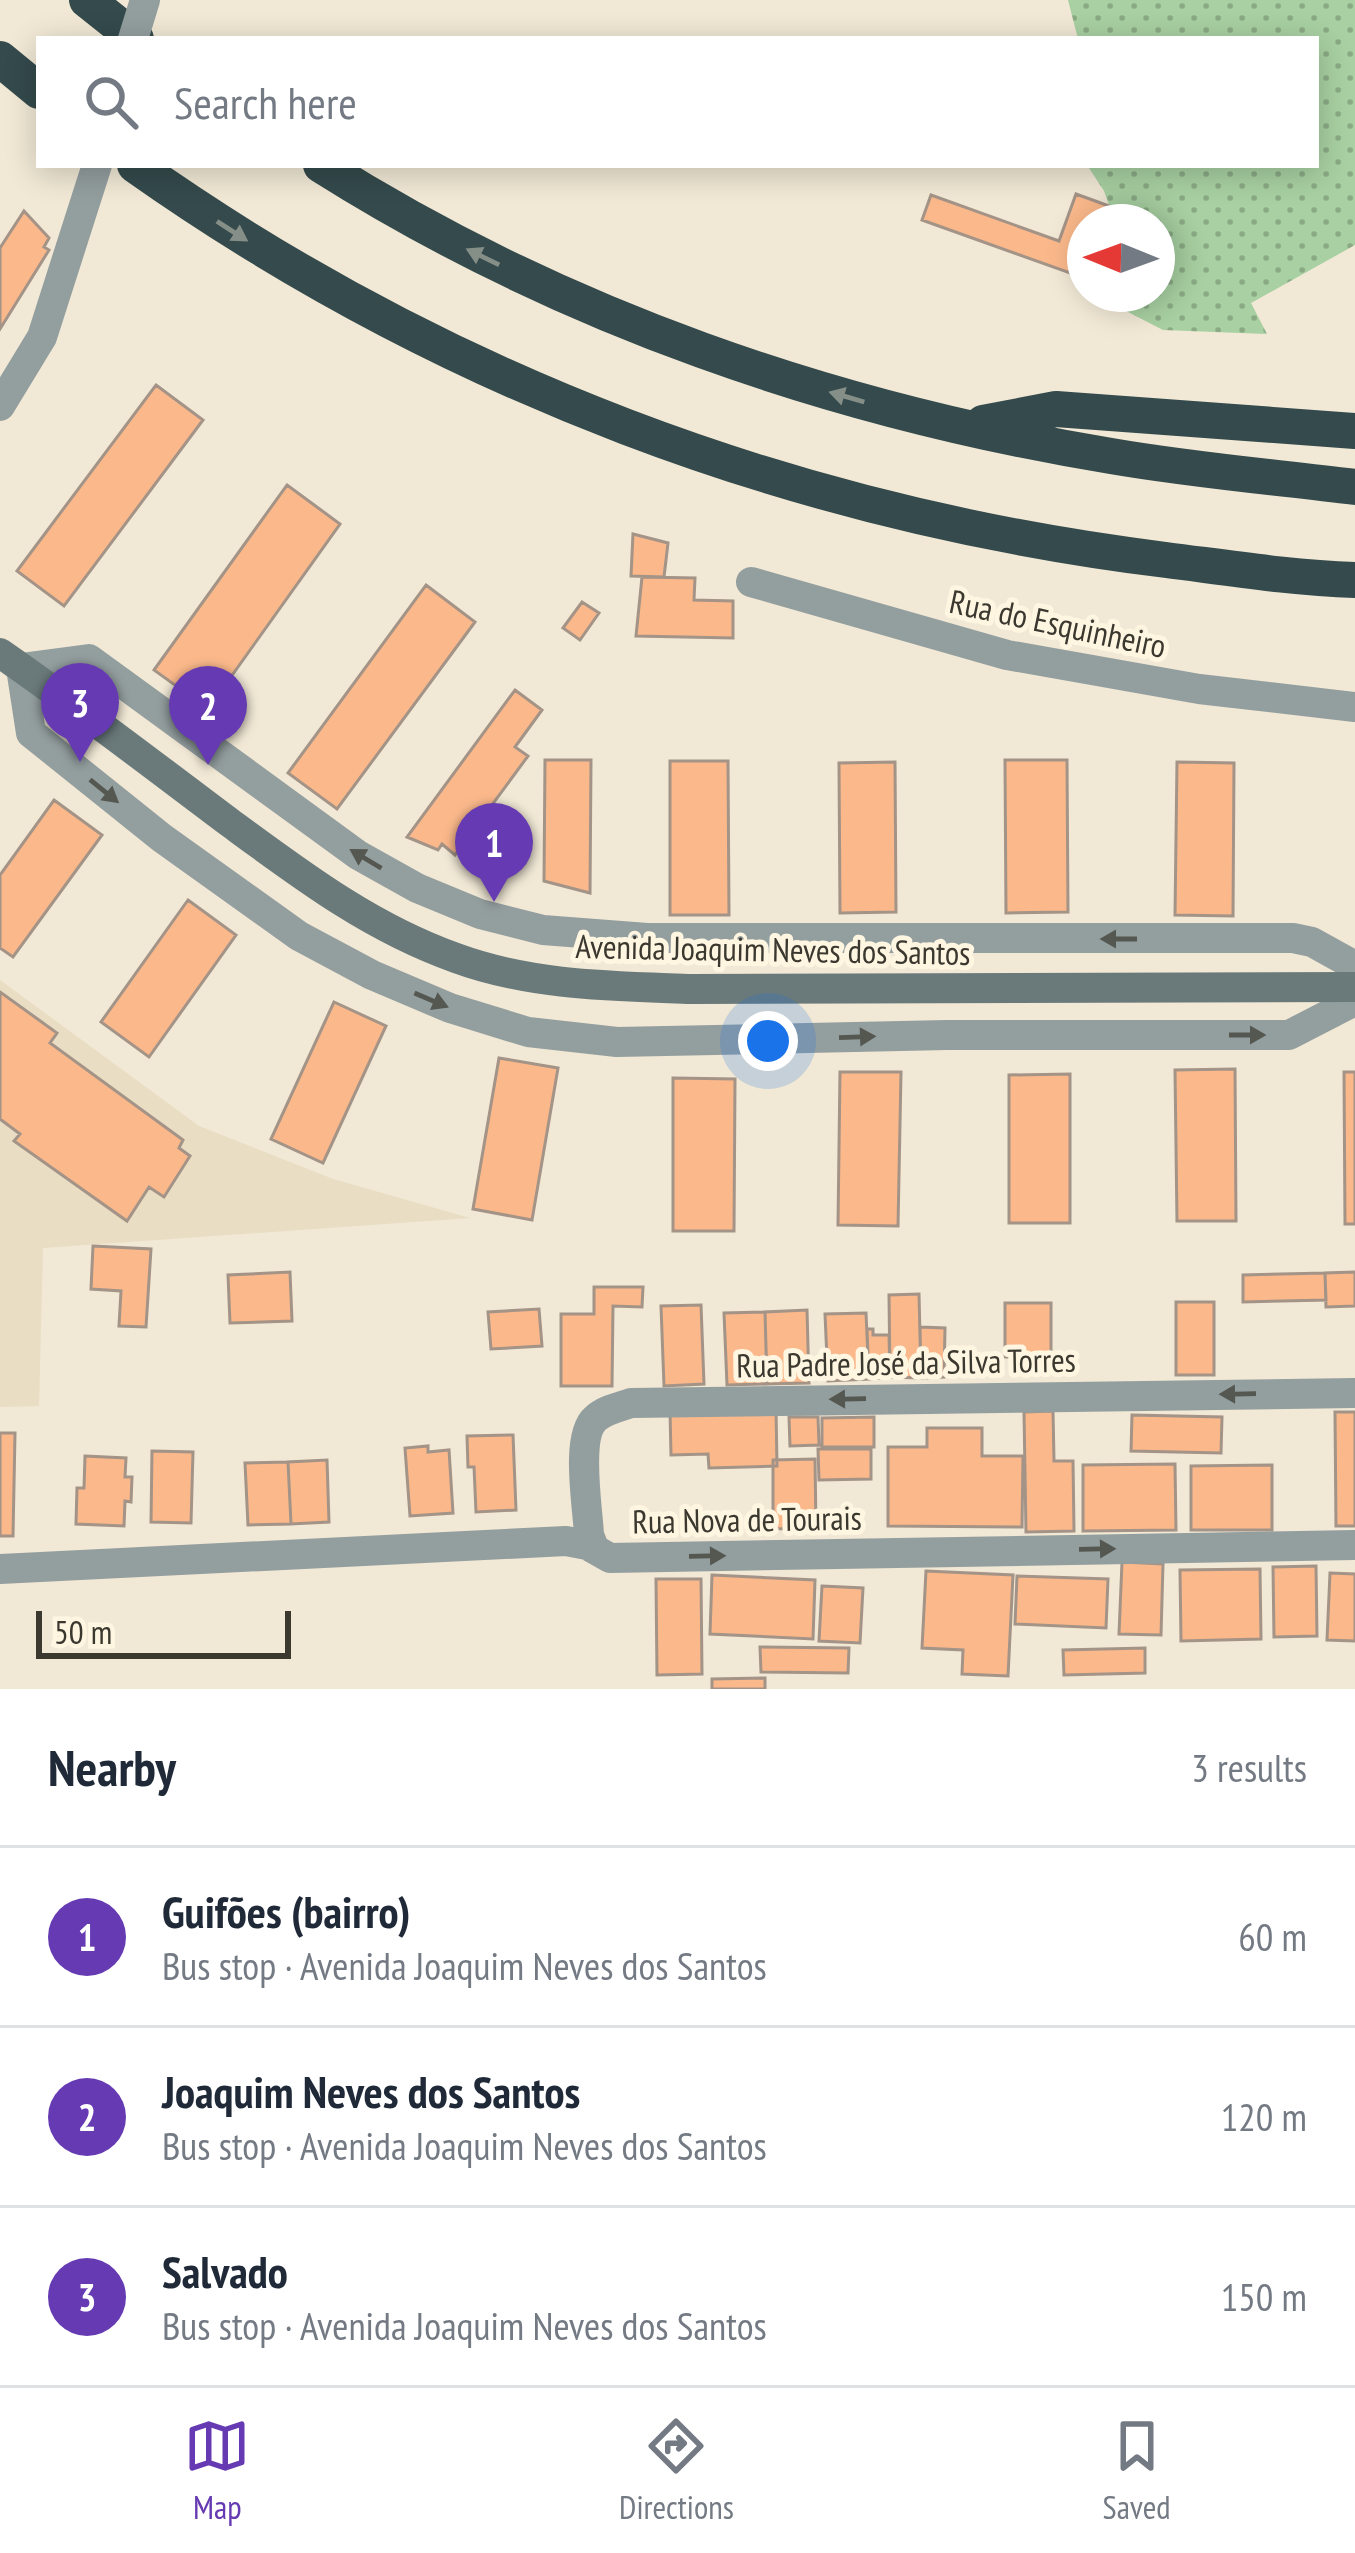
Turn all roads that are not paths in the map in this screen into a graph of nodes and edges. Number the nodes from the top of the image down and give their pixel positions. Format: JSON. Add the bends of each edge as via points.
{"nodes":[{"id":1,"x":87,"y":0,"type":"edge"},
{"id":2,"x":145,"y":0,"type":"edge"},
{"id":3,"x":131,"y":36,"type":"edge"},
{"id":4,"x":136,"y":36,"type":"edge"},
{"id":5,"x":0,"y":59,"type":"edge"},
{"id":6,"x":36,"y":89,"type":"edge"},
{"id":7,"x":96,"y":168,"type":"edge"},
{"id":8,"x":140,"y":168,"type":"edge"},
{"id":9,"x":325,"y":168,"type":"edge"},
{"id":10,"x":0,"y":406,"type":"edge"},
{"id":11,"x":960,"y":427,"type":"junction"},
{"id":12,"x":1355,"y":431,"type":"edge"},
{"id":13,"x":1355,"y":487,"type":"edge"},
{"id":14,"x":751,"y":582,"type":"dead end"},
{"id":15,"x":1345,"y":582,"type":"edge"},
{"id":16,"x":10,"y":660,"type":"edge"},
{"id":17,"x":1355,"y":706,"type":"edge"},
{"id":18,"x":1355,"y":966,"type":"edge"},
{"id":19,"x":1355,"y":987,"type":"edge"},
{"id":20,"x":1355,"y":1000,"type":"edge"},
{"id":21,"x":1355,"y":1393,"type":"edge"},
{"id":22,"x":1355,"y":1545,"type":"edge"},
{"id":23,"x":593,"y":1548,"type":"junction"},
{"id":24,"x":0,"y":1570,"type":"edge"}],
"edges":[{"from":1,"to":3,"type":"highway"},
{"from":2,"to":4,"type":"street","bridge":true},
{"from":5,"to":6,"type":"highway"},
{"from":7,"to":10,"type":"street","via":[[42,337]]},
{"from":8,"to":15,"type":"highway","one_way":true,"via":[[277,259],[417,336],[566,406],[714,461],[1004,536]]},
{"from":11,"to":9,"type":"highway","one_way":true,"via":[[799,383],[634,325],[443,237]]},
{"from":11,"to":12,"type":"highway","via":[[1056,409]]},
{"from":11,"to":13,"type":"highway","via":[[1114,457]]},
{"from":14,"to":17,"type":"street","name":"Rua do Esquinheiro","via":[[1007,655]]},
{"from":18,"to":16,"type":"street","one_way":true,"via":[[1293,938],[647,938],[543,931],[480,914],[358,856],[89,659]]},
{"from":16,"to":19,"type":"street","name":"Avenida Joaquim Neves dos Santos","via":[[331,897],[437,950],[516,974],[692,989]]},
{"from":16,"to":20,"type":"street","one_way":true,"via":[[31,733],[179,850],[299,936],[372,975],[528,1032],[616,1042],[1289,1035]]},
{"from":21,"to":23,"type":"street","name":"Rua Padre José da Silva Torres","one_way":true,"via":[[631,1403],[586,1431]]},
{"from":23,"to":22,"type":"street","name":"Rua Nova de Tourais","one_way":true,"via":[[610,1558]]},
{"from":23,"to":24,"type":"street","name":"Rua Nova de Tourais","via":[[566,1541]]}]}
